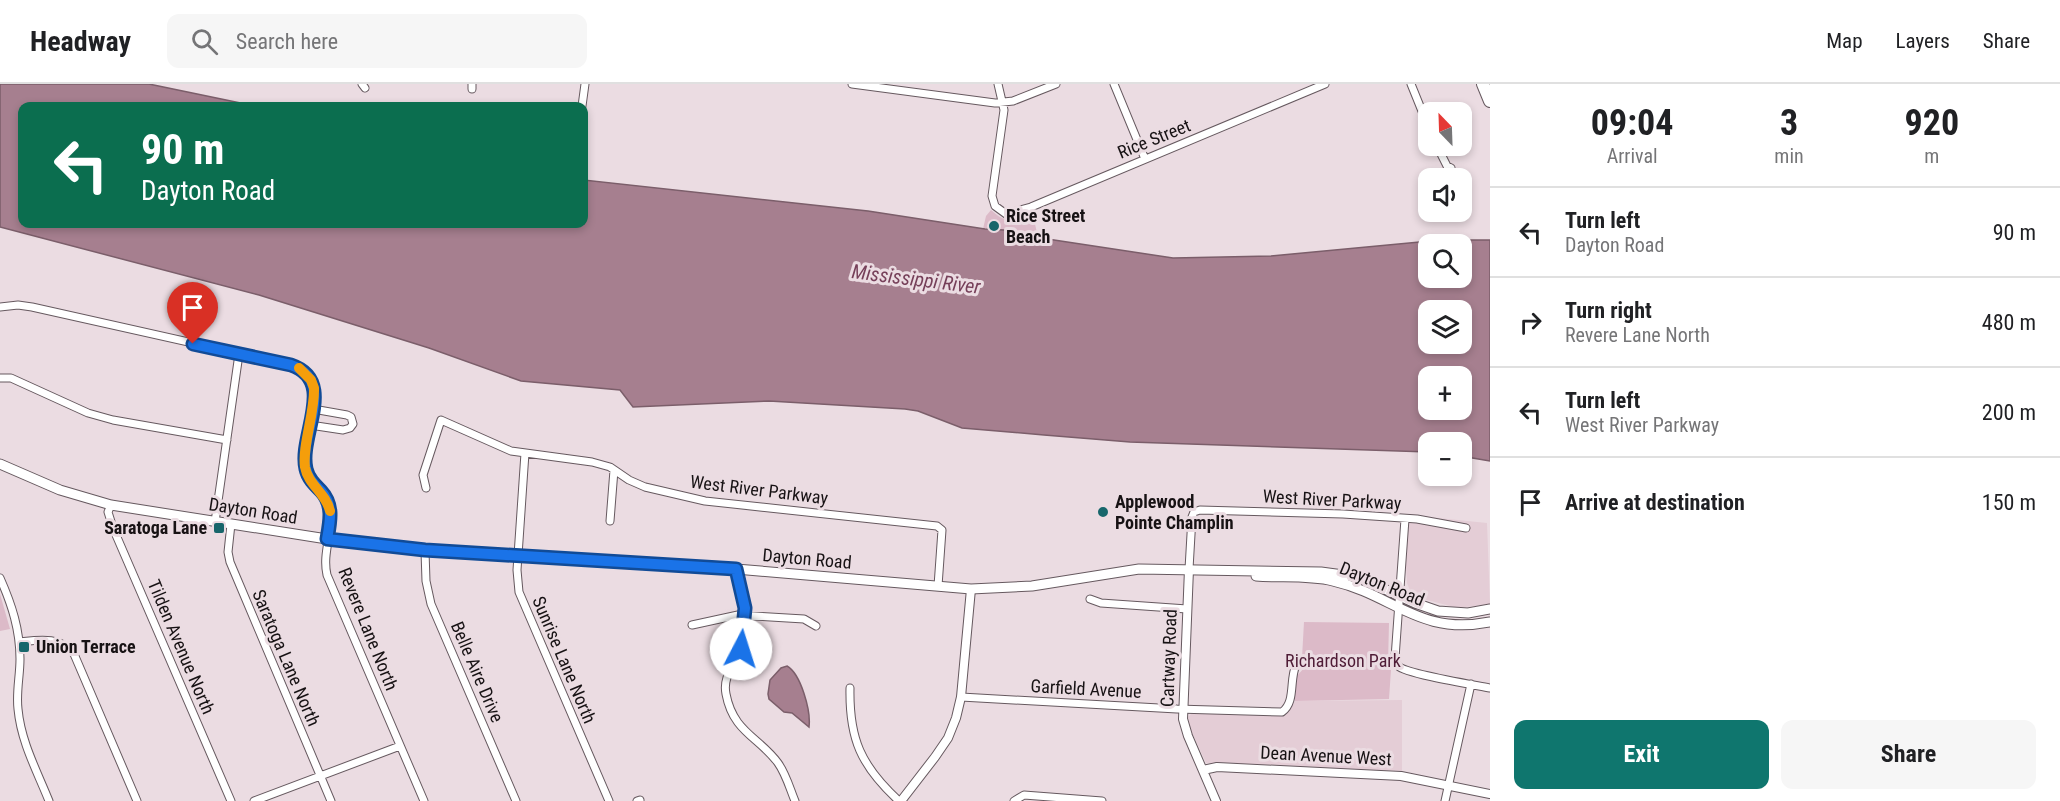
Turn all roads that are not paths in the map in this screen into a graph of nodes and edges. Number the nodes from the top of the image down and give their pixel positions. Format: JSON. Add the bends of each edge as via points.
{"nodes":[{"id":1,"x":585,"y":84,"type":"edge"},
{"id":2,"x":852,"y":84,"type":"edge"},
{"id":3,"x":998,"y":84,"type":"edge"},
{"id":4,"x":1056,"y":84,"type":"edge"},
{"id":5,"x":1114,"y":84,"type":"edge"},
{"id":6,"x":1323,"y":84,"type":"edge"},
{"id":7,"x":1411,"y":84,"type":"edge"},
{"id":8,"x":583,"y":102,"type":"edge"},
{"id":9,"x":1418,"y":102,"type":"edge"},
{"id":10,"x":1003,"y":103,"type":"junction"},
{"id":11,"x":1442,"y":156,"type":"edge"},
{"id":12,"x":1145,"y":159,"type":"junction"},
{"id":13,"x":1451,"y":168,"type":"dead end"},
{"id":14,"x":0,"y":307,"type":"edge"},
{"id":15,"x":239,"y":354,"type":"junction"},
{"id":16,"x":0,"y":378,"type":"edge"},
{"id":17,"x":313,"y":409,"type":"junction"},
{"id":18,"x":310,"y":425,"type":"junction"},
{"id":19,"x":227,"y":440,"type":"junction"},
{"id":20,"x":525,"y":453,"type":"junction"},
{"id":21,"x":0,"y":464,"type":"edge"},
{"id":22,"x":614,"y":470,"type":"junction"},
{"id":23,"x":426,"y":488,"type":"dead end"},
{"id":24,"x":111,"y":505,"type":"junction"},
{"id":25,"x":1196,"y":511,"type":"joint"},
{"id":26,"x":1405,"y":519,"type":"junction"},
{"id":27,"x":610,"y":521,"type":"dead end"},
{"id":28,"x":215,"y":522,"type":"junction"},
{"id":29,"x":231,"y":524,"type":"junction"},
{"id":30,"x":1466,"y":528,"type":"dead end"},
{"id":31,"x":327,"y":539,"type":"junction"},
{"id":32,"x":425,"y":550,"type":"junction"},
{"id":33,"x":519,"y":556,"type":"junction"},
{"id":34,"x":736,"y":569,"type":"junction"},
{"id":35,"x":1189,"y":569,"type":"junction"},
{"id":36,"x":0,"y":578,"type":"edge"},
{"id":37,"x":939,"y":586,"type":"junction"},
{"id":38,"x":971,"y":589,"type":"junction"},
{"id":39,"x":1399,"y":595,"type":"junction"},
{"id":40,"x":1090,"y":599,"type":"dead end"},
{"id":41,"x":1398,"y":608,"type":"junction"},
{"id":42,"x":1187,"y":609,"type":"junction"},
{"id":43,"x":1490,"y":609,"type":"edge"},
{"id":44,"x":744,"y":615,"type":"junction"},
{"id":45,"x":1490,"y":622,"type":"edge"},
{"id":46,"x":692,"y":625,"type":"dead end"},
{"id":47,"x":816,"y":626,"type":"dead end"},
{"id":48,"x":19,"y":642,"type":"junction"},
{"id":49,"x":1296,"y":665,"type":"dead end"},
{"id":50,"x":1472,"y":684,"type":"junction"},
{"id":51,"x":850,"y":687,"type":"dead end"},
{"id":52,"x":1490,"y":688,"type":"edge"},
{"id":53,"x":961,"y":697,"type":"junction"},
{"id":54,"x":1184,"y":709,"type":"junction"},
{"id":55,"x":400,"y":746,"type":"junction"},
{"id":56,"x":1203,"y":770,"type":"junction"},
{"id":57,"x":321,"y":777,"type":"junction"},
{"id":58,"x":1448,"y":785,"type":"junction"},
{"id":59,"x":1490,"y":794,"type":"edge"},
{"id":60,"x":1015,"y":800,"type":"edge"},
{"id":61,"x":49,"y":801,"type":"edge"},
{"id":62,"x":137,"y":801,"type":"edge"},
{"id":63,"x":231,"y":801,"type":"edge"},
{"id":64,"x":254,"y":801,"type":"edge"},
{"id":65,"x":331,"y":801,"type":"edge"},
{"id":66,"x":424,"y":801,"type":"edge"},
{"id":67,"x":516,"y":801,"type":"edge"},
{"id":68,"x":609,"y":801,"type":"edge"},
{"id":69,"x":795,"y":801,"type":"edge"},
{"id":70,"x":900,"y":801,"type":"edge"},
{"id":71,"x":1102,"y":801,"type":"edge"},
{"id":72,"x":1216,"y":801,"type":"edge"},
{"id":73,"x":1445,"y":801,"type":"edge"}],
"edges":[{"from":1,"to":8,"type":"street"},
{"from":2,"to":10,"type":"street"},
{"from":3,"to":10,"type":"street"},
{"from":4,"to":10,"type":"street"},
{"from":5,"to":12,"type":"street"},
{"from":6,"to":12,"type":"street","name":"Rice Street"},
{"from":7,"to":9,"type":"street"},
{"from":10,"to":12,"type":"street","name":"Rice Street","via":[[992,196],[995,206],[1006,214]]},
{"from":11,"to":13,"type":"street"},
{"from":14,"to":15,"type":"street","via":[[32,307]]},
{"from":15,"to":17,"type":"street","name":"Revere Lane North","via":[[300,368],[311,380]]},
{"from":15,"to":19,"type":"street"},
{"from":16,"to":19,"type":"street","via":[[11,378],[88,413],[113,420]]},
{"from":17,"to":18,"type":"street","name":"Revere Lane North"},
{"from":17,"to":18,"type":"street","via":[[346,415],[353,424],[343,430]]},
{"from":18,"to":31,"type":"street","name":"Revere Lane North","via":[[305,466],[311,481],[329,503]]},
{"from":19,"to":28,"type":"street"},
{"from":20,"to":22,"type":"street","name":"West River Parkway","via":[[592,462]]},
{"from":20,"to":23,"type":"street","name":"West River Parkway","via":[[500,447],[441,420],[423,475]]},
{"from":20,"to":33,"type":"street","name":"Sunrise Lane North"},
{"from":21,"to":24,"type":"main road","name":"Dayton Road","via":[[60,490]]},
{"from":22,"to":27,"type":"street"},
{"from":22,"to":37,"type":"street","name":"West River Parkway","via":[[645,486],[705,501],[937,526],[942,530]]},
{"from":24,"to":28,"type":"main road","name":"Dayton Road"},
{"from":24,"to":63,"type":"street","name":"Tilden Avenue North","via":[[108,512],[112,528]]},
{"from":25,"to":26,"type":"street","name":"West River Parkway"},
{"from":25,"to":35,"type":"street","name":"Cartway Road","via":[[1192,517]]},
{"from":26,"to":30,"type":"street","name":"West River Parkway"},
{"from":26,"to":39,"type":"street"},
{"from":28,"to":29,"type":"main road","name":"Dayton Road"},
{"from":29,"to":31,"type":"main road","name":"Dayton Road"},
{"from":29,"to":57,"type":"street","name":"Saratoga Lane North","via":[[230,562]]},
{"from":31,"to":32,"type":"main road","name":"Dayton Road"},
{"from":31,"to":55,"type":"street","name":"Revere Lane North","via":[[327,575]]},
{"from":32,"to":33,"type":"main road","name":"Dayton Road"},
{"from":32,"to":67,"type":"street","name":"Belle Aire Drive","via":[[432,604]]},
{"from":33,"to":34,"type":"main road","name":"Dayton Road"},
{"from":33,"to":68,"type":"street","name":"Sunrise Lane North","via":[[518,583],[523,603]]},
{"from":34,"to":37,"type":"main road","name":"Dayton Road"},
{"from":34,"to":44,"type":"street"},
{"from":35,"to":38,"type":"main road","name":"Dayton Road","via":[[1132,570],[1032,586]]},
{"from":35,"to":39,"type":"main road","name":"Dayton Road","via":[[1336,573]]},
{"from":35,"to":41,"type":"main road","name":"Dayton Road","via":[[1334,581]]},
{"from":35,"to":42,"type":"street","name":"Cartway Road"},
{"from":36,"to":48,"type":"street","via":[[13,610]]},
{"from":37,"to":38,"type":"main road","name":"Dayton Road"},
{"from":38,"to":53,"type":"street"},
{"from":39,"to":41,"type":"street"},
{"from":39,"to":43,"type":"main road","name":"Dayton Road","via":[[1446,612]]},
{"from":40,"to":42,"type":"street"},
{"from":41,"to":45,"type":"main road","name":"Dayton Road","via":[[1443,624]]},
{"from":41,"to":50,"type":"street","via":[[1397,665]]},
{"from":42,"to":54,"type":"street","name":"Cartway Road"},
{"from":44,"to":46,"type":"street"},
{"from":44,"to":47,"type":"street","via":[[804,619]]},
{"from":44,"to":69,"type":"street","via":[[741,649],[726,677],[726,695],[738,725],[778,762]]},
{"from":48,"to":61,"type":"street","via":[[20,725]]},
{"from":48,"to":62,"type":"street","via":[[53,640],[69,647]]},
{"from":49,"to":54,"type":"street","name":"Garfield Avenue","via":[[1291,700],[1282,712]]},
{"from":50,"to":52,"type":"street"},
{"from":50,"to":58,"type":"street"},
{"from":51,"to":70,"type":"street","via":[[851,723],[870,772]]},
{"from":53,"to":54,"type":"street","name":"Garfield Avenue"},
{"from":53,"to":70,"type":"street","via":[[948,738]]},
{"from":54,"to":56,"type":"street","name":"Cartway Road","via":[[1185,728]]},
{"from":55,"to":57,"type":"street"},
{"from":55,"to":66,"type":"street","name":"Revere Lane North"},
{"from":56,"to":58,"type":"street","name":"Dean Avenue West","via":[[1217,767],[1381,774]]},
{"from":56,"to":72,"type":"street","name":"Cartway Road"},
{"from":57,"to":64,"type":"street"},
{"from":57,"to":65,"type":"street","name":"Saratoga Lane North"},
{"from":58,"to":59,"type":"street","name":"Dean Avenue West"},
{"from":58,"to":73,"type":"street"},
{"from":60,"to":71,"type":"street","via":[[1024,795]]}]}
